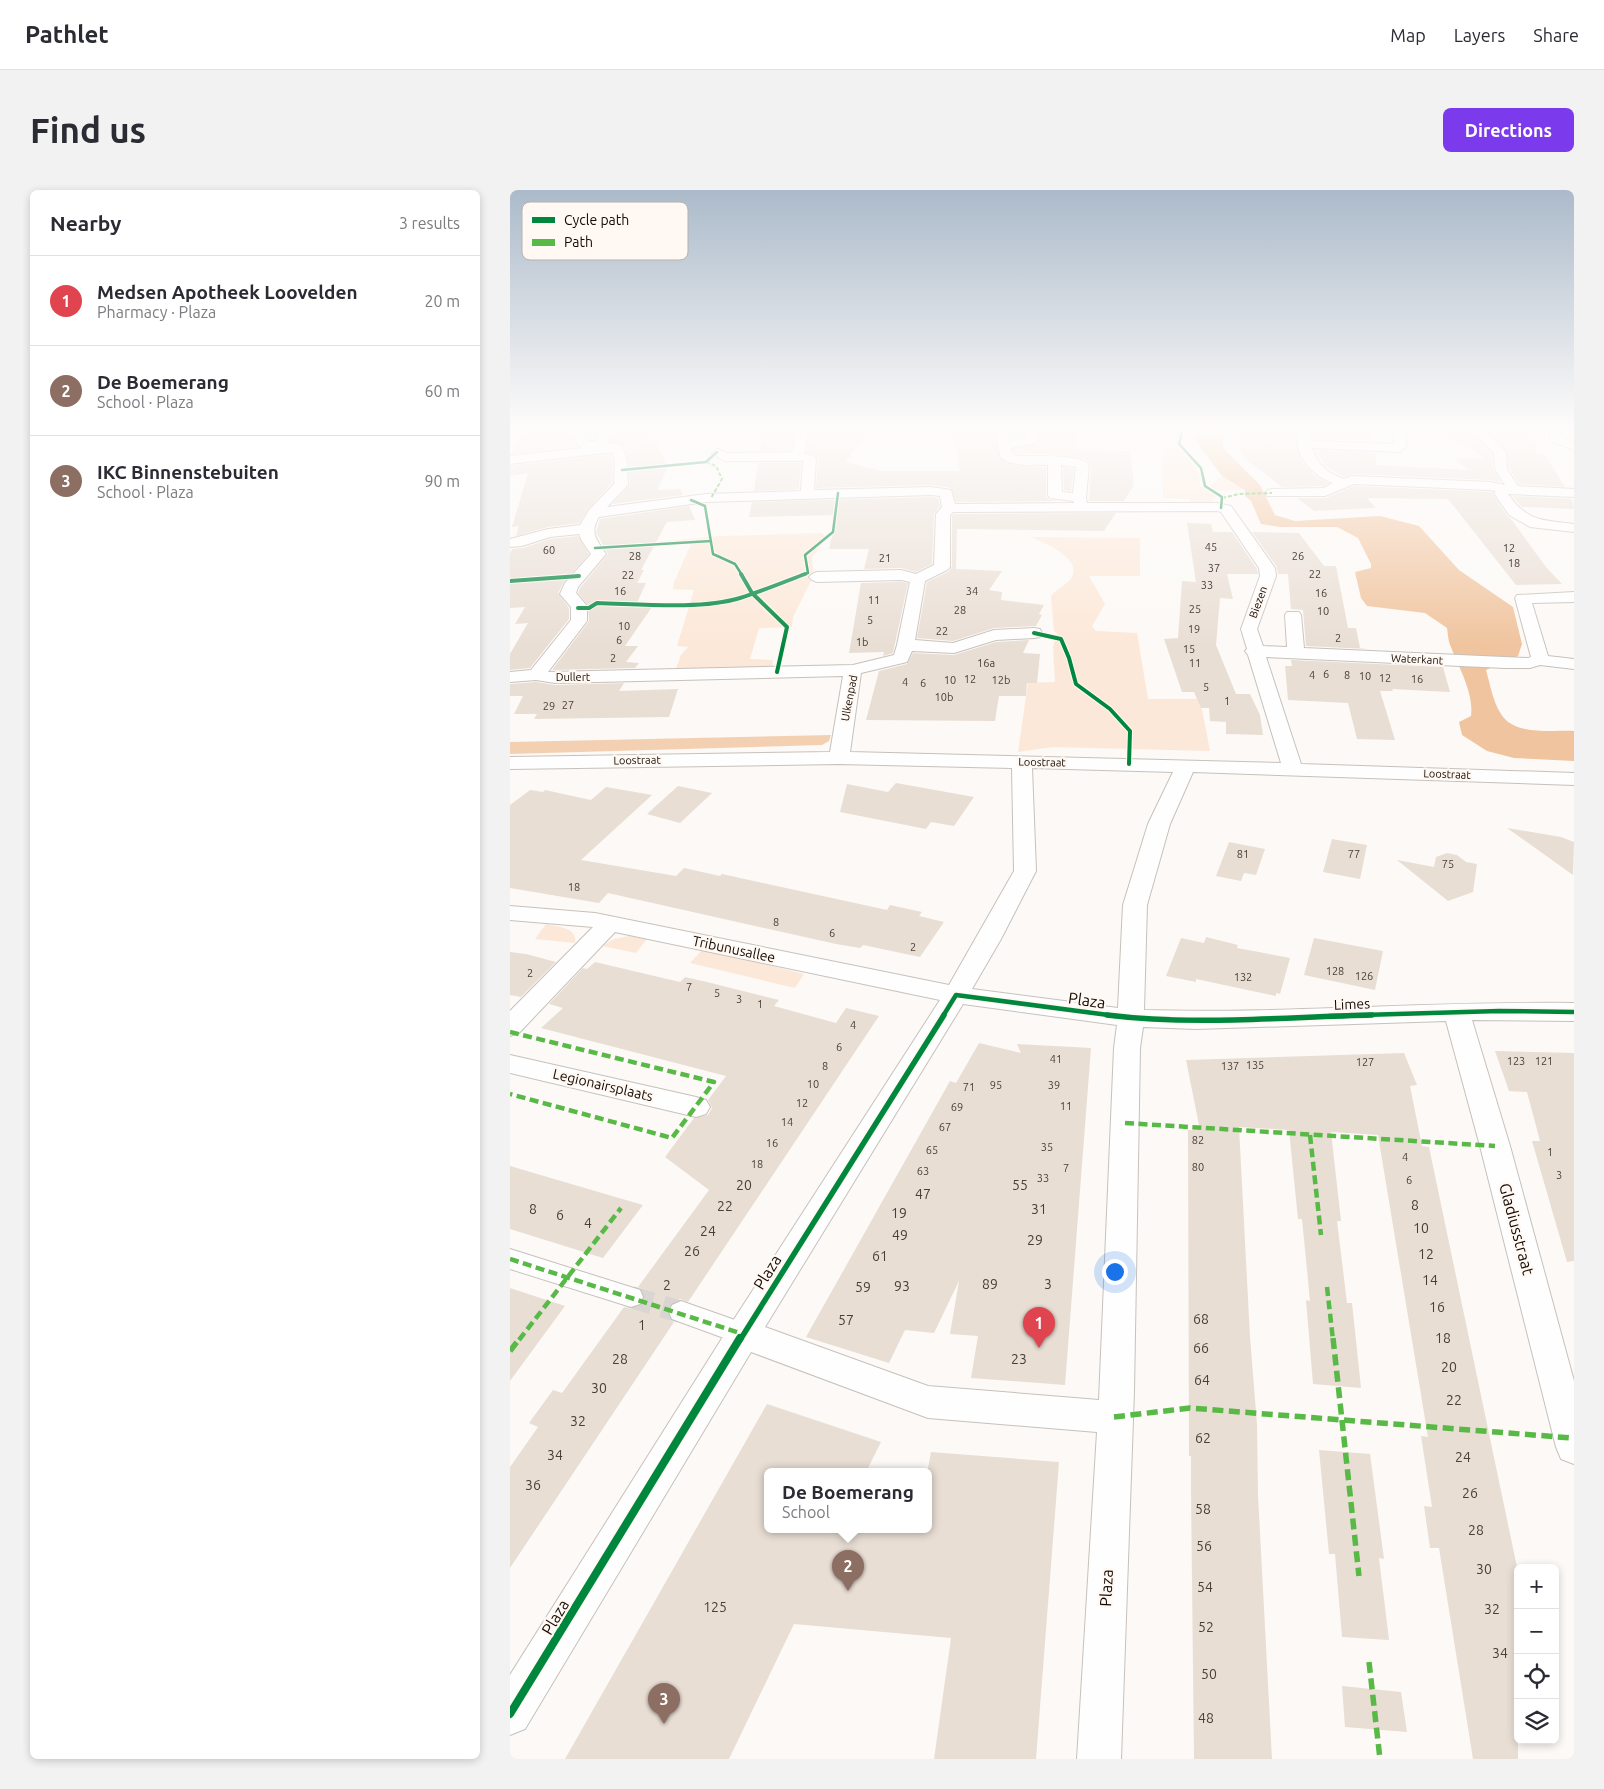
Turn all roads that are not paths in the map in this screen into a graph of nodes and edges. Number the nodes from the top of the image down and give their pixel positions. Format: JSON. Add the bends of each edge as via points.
{"nodes":[{"id":1,"x":606,"y":500,"type":"edge"},
{"id":2,"x":689,"y":500,"type":"edge"},
{"id":3,"x":947,"y":500,"type":"edge"},
{"id":4,"x":1074,"y":500,"type":"edge"},
{"id":5,"x":1506,"y":500,"type":"edge"},
{"id":6,"x":1080,"y":502,"type":"junction"},
{"id":7,"x":949,"y":508,"type":"junction"},
{"id":8,"x":594,"y":513,"type":"junction"},
{"id":9,"x":586,"y":529,"type":"junction"},
{"id":10,"x":1572,"y":531,"type":"edge"},
{"id":11,"x":510,"y":543,"type":"edge"},
{"id":12,"x":817,"y":577,"type":"dead end"},
{"id":13,"x":918,"y":579,"type":"junction"},
{"id":14,"x":1574,"y":597,"type":"edge"},
{"id":15,"x":1293,"y":615,"type":"dead end"},
{"id":16,"x":1034,"y":633,"type":"dead end"},
{"id":17,"x":906,"y":645,"type":"junction"},
{"id":18,"x":1254,"y":651,"type":"junction"},
{"id":19,"x":1296,"y":652,"type":"junction"},
{"id":20,"x":1538,"y":660,"type":"junction"},
{"id":21,"x":1574,"y":664,"type":"edge"},
{"id":22,"x":853,"y":670,"type":"junction"},
{"id":23,"x":536,"y":675,"type":"junction"},
{"id":24,"x":510,"y":677,"type":"edge"},
{"id":25,"x":839,"y":758,"type":"junction"},
{"id":26,"x":1022,"y":762,"type":"junction"},
{"id":27,"x":510,"y":763,"type":"edge"},
{"id":28,"x":1186,"y":766,"type":"junction"},
{"id":29,"x":1293,"y":769,"type":"junction"},
{"id":30,"x":1574,"y":779,"type":"edge"},
{"id":31,"x":510,"y":913,"type":"edge"},
{"id":32,"x":610,"y":923,"type":"junction"},
{"id":33,"x":956,"y":995,"type":"junction"},
{"id":34,"x":1456,"y":1012,"type":"junction"},
{"id":35,"x":1574,"y":1012,"type":"edge"},
{"id":36,"x":1131,"y":1018,"type":"junction"},
{"id":37,"x":510,"y":1027,"type":"edge"},
{"id":38,"x":510,"y":1064,"type":"edge"},
{"id":39,"x":696,"y":1107,"type":"dead end"},
{"id":40,"x":510,"y":1258,"type":"edge"},
{"id":41,"x":631,"y":1297,"type":"tunnel mouth"},
{"id":42,"x":681,"y":1312,"type":"tunnel mouth"},
{"id":43,"x":743,"y":1334,"type":"junction"},
{"id":44,"x":1114,"y":1417,"type":"junction"},
{"id":45,"x":1574,"y":1447,"type":"edge"},
{"id":46,"x":510,"y":1714,"type":"edge"},
{"id":47,"x":1099,"y":1759,"type":"edge"}],
"edges":[{"from":1,"to":8,"type":"street"},
{"from":2,"to":8,"type":"street"},
{"from":3,"to":7,"type":"street"},
{"from":4,"to":6,"type":"street"},
{"from":5,"to":10,"type":"street","via":[[1532,529]]},
{"from":6,"to":7,"type":"street","name":"Biezen"},
{"from":6,"to":18,"type":"street","name":"Biezen","via":[[1226,509],[1267,568],[1268,576],[1249,628]]},
{"from":7,"to":13,"type":"street","via":[[944,514],[942,567]]},
{"from":8,"to":9,"type":"street"},
{"from":9,"to":11,"type":"street","via":[[548,533]]},
{"from":9,"to":23,"type":"street","name":"Dullert","via":[[586,536],[599,554],[570,586],[568,594],[579,606],[579,620]]},
{"from":12,"to":13,"type":"street","via":[[901,575]]},
{"from":13,"to":17,"type":"street"},
{"from":14,"to":20,"type":"street","via":[[1523,598]]},
{"from":15,"to":19,"type":"street"},
{"from":16,"to":17,"type":"street","via":[[994,635],[954,648]]},
{"from":17,"to":22,"type":"street","name":"Ulkenpad","via":[[901,658]]},
{"from":18,"to":19,"type":"street","name":"Waterkant"},
{"from":18,"to":29,"type":"street","name":"Biezen"},
{"from":19,"to":20,"type":"street","name":"Waterkant","via":[[1505,663]]},
{"from":20,"to":21,"type":"street","name":"Waterkant"},
{"from":22,"to":23,"type":"street","name":"Dullert","via":[[556,678]]},
{"from":22,"to":25,"type":"street","name":"Ulkenpad"},
{"from":23,"to":24,"type":"street"},
{"from":25,"to":26,"type":"street","name":"Loostraat"},
{"from":25,"to":27,"type":"street","name":"Loostraat"},
{"from":26,"to":28,"type":"street","name":"Loostraat"},
{"from":26,"to":33,"type":"street","name":"Plaza","via":[[1025,871]]},
{"from":28,"to":29,"type":"street","name":"Loostraat"},
{"from":28,"to":36,"type":"street","name":"Plaza","via":[[1159,824],[1135,905]]},
{"from":29,"to":30,"type":"street","name":"Loostraat"},
{"from":31,"to":32,"type":"street","name":"Tribunusallee"},
{"from":32,"to":33,"type":"street","name":"Tribunusallee"},
{"from":32,"to":37,"type":"street"},
{"from":33,"to":36,"type":"street","name":"Plaza"},
{"from":33,"to":43,"type":"street","name":"Plaza"},
{"from":34,"to":35,"type":"street","name":"Limes"},
{"from":34,"to":36,"type":"street","name":"Limes","via":[[1196,1020]]},
{"from":34,"to":45,"type":"street","name":"Gladiusstraat","via":[[1495,1146]]},
{"from":36,"to":44,"type":"street","name":"Plaza","via":[[1127,1048]]},
{"from":38,"to":39,"type":"street","name":"Legionairsplaats"},
{"from":40,"to":41,"type":"street"},
{"from":42,"to":43,"type":"street"},
{"from":43,"to":44,"type":"street","via":[[928,1402]]},
{"from":43,"to":46,"type":"street","name":"Plaza"},
{"from":44,"to":47,"type":"street","name":"Plaza"}]}
